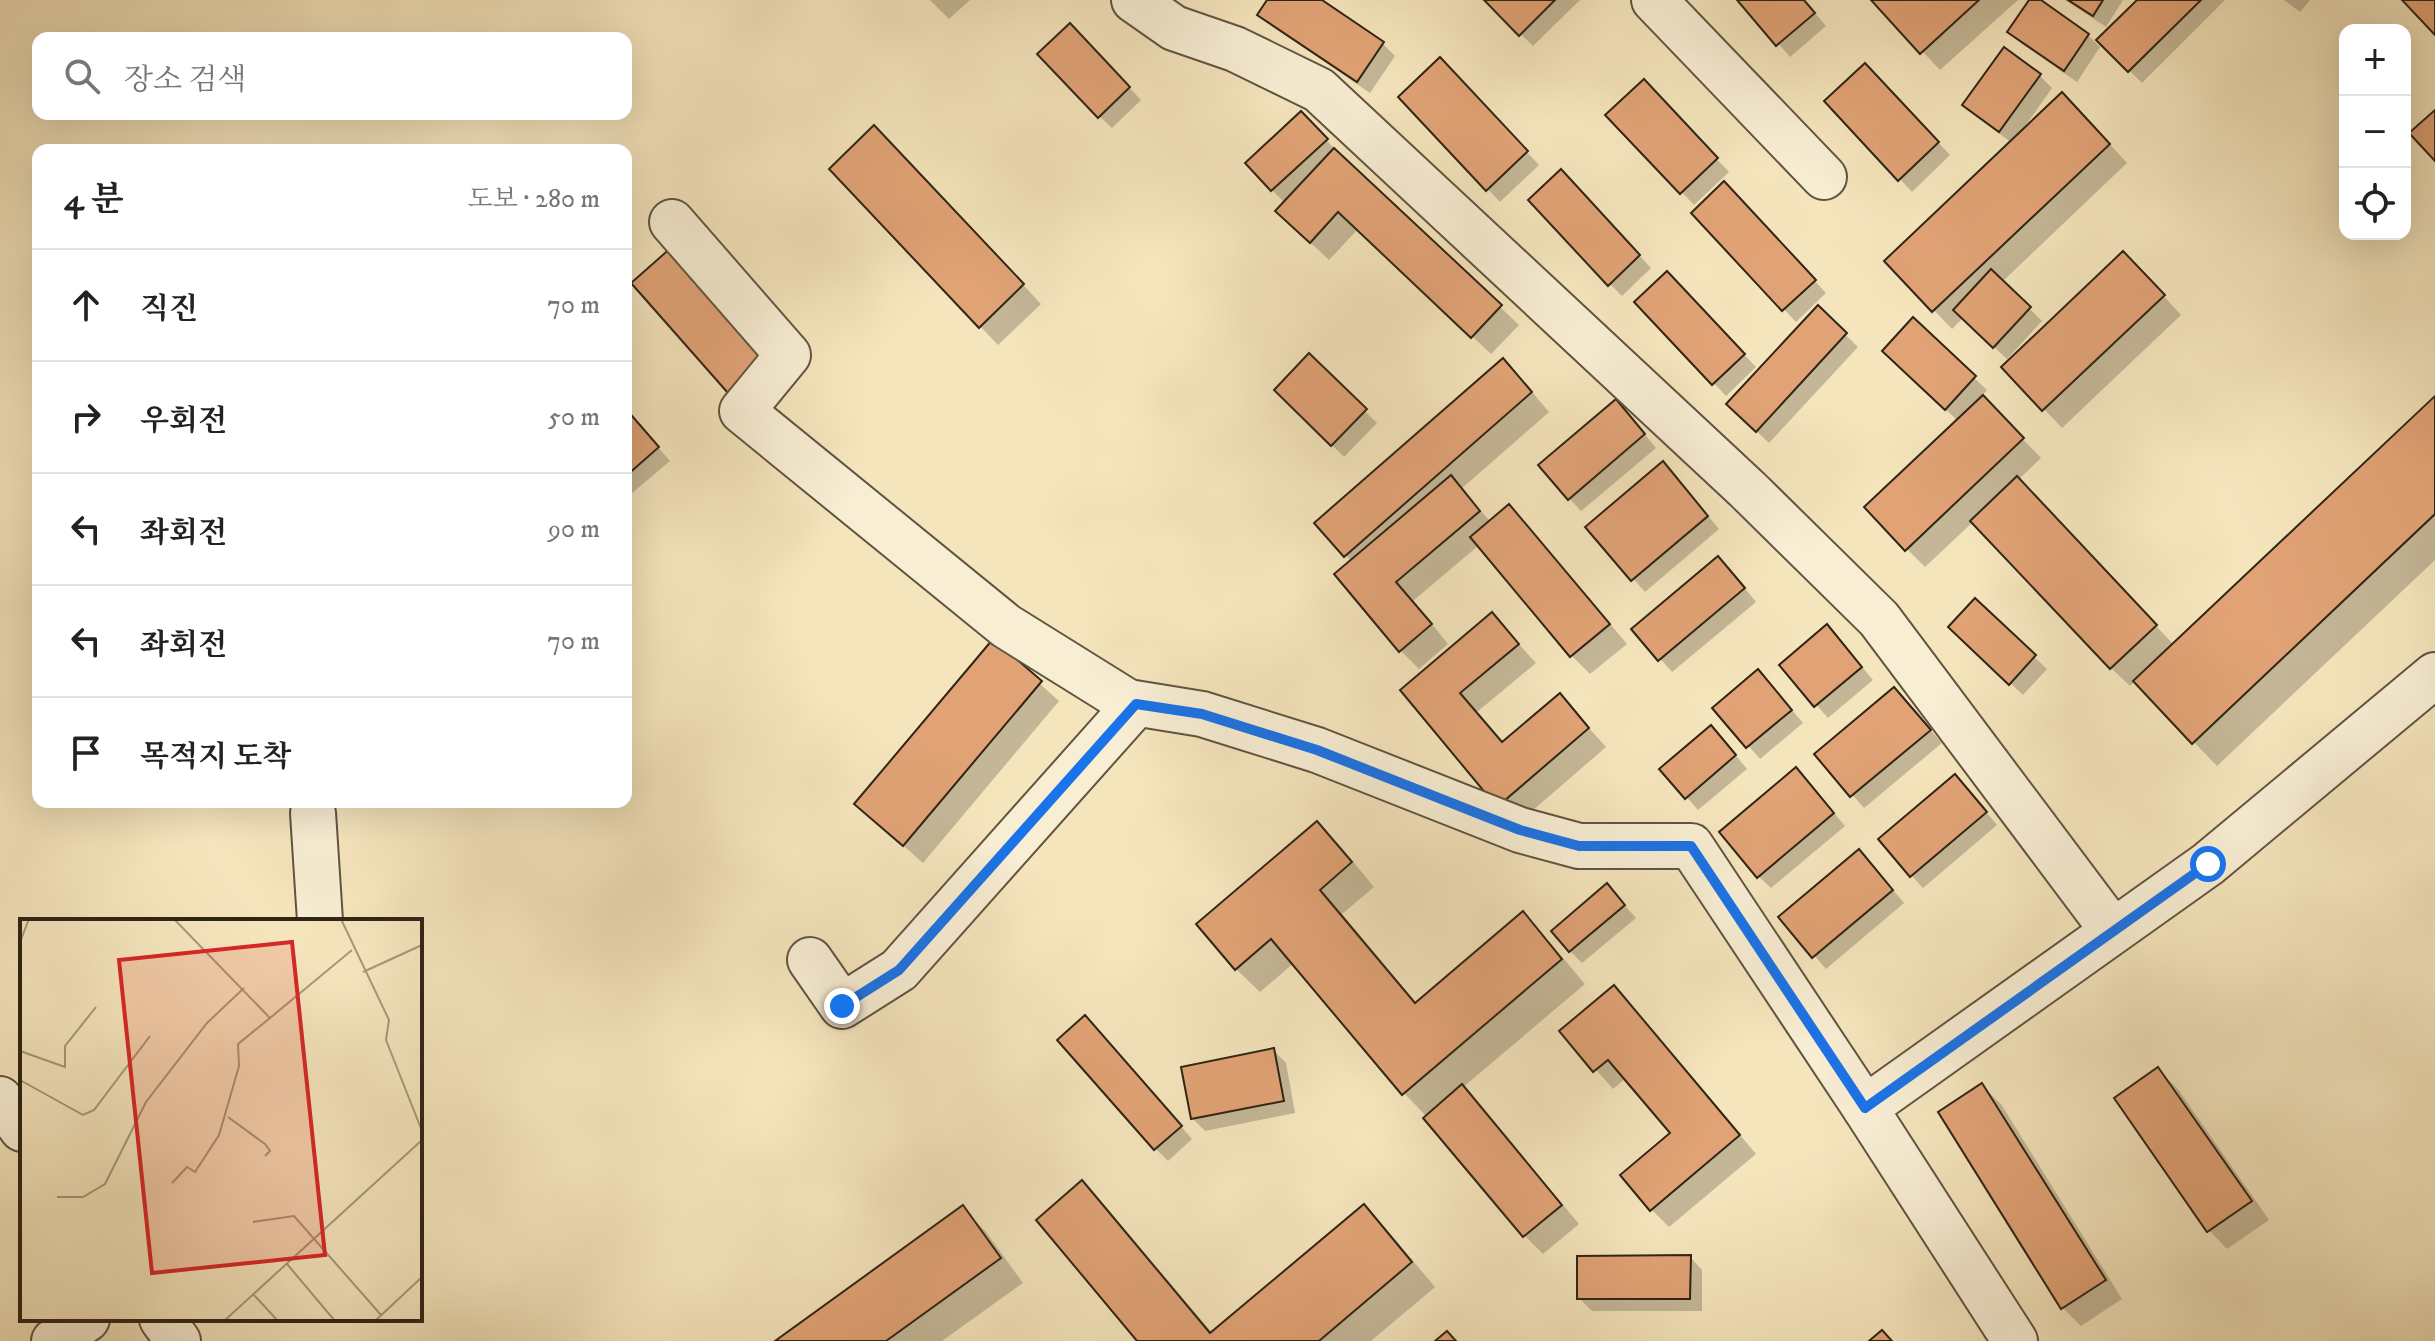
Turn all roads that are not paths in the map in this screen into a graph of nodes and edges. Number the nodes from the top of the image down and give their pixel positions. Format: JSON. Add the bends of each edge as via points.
{"nodes":[{"id":1,"x":1134,"y":0,"type":"edge"},
{"id":2,"x":1654,"y":0,"type":"edge"},
{"id":3,"x":1824,"y":177,"type":"dead end"},
{"id":4,"x":672,"y":222,"type":"dead end"},
{"id":5,"x":2435,"y":675,"type":"edge"},
{"id":6,"x":1136,"y":704,"type":"junction"},
{"id":7,"x":313,"y":813,"type":"dead end"},
{"id":8,"x":320,"y":919,"type":"edge"},
{"id":9,"x":2113,"y":931,"type":"junction"},
{"id":10,"x":810,"y":960,"type":"dead end"},
{"id":11,"x":0,"y":1099,"type":"edge"},
{"id":12,"x":1865,"y":1108,"type":"junction"},
{"id":13,"x":20,"y":1126,"type":"edge"},
{"id":14,"x":84,"y":1321,"type":"edge"},
{"id":15,"x":163,"y":1321,"type":"edge"},
{"id":16,"x":54,"y":1341,"type":"edge"},
{"id":17,"x":178,"y":1341,"type":"edge"},
{"id":18,"x":2015,"y":1341,"type":"edge"}],
"edges":[{"from":1,"to":9,"type":"street","via":[[1174,28],[1235,49],[1319,90],[1748,490],[1879,619]]},
{"from":2,"to":3,"type":"street"},
{"from":4,"to":6,"type":"street","via":[[788,355],[742,411],[1006,626]]},
{"from":5,"to":9,"type":"street","via":[[2208,864]]},
{"from":6,"to":10,"type":"street","via":[[899,970],[842,1006]]},
{"from":6,"to":12,"type":"street","via":[[1202,714],[1317,750],[1520,830],[1579,846],[1691,846]]},
{"from":7,"to":8,"type":"street"},
{"from":9,"to":12,"type":"street"},
{"from":11,"to":13,"type":"street"},
{"from":12,"to":18,"type":"street"},
{"from":14,"to":16,"type":"street"},
{"from":15,"to":17,"type":"street"}]}
